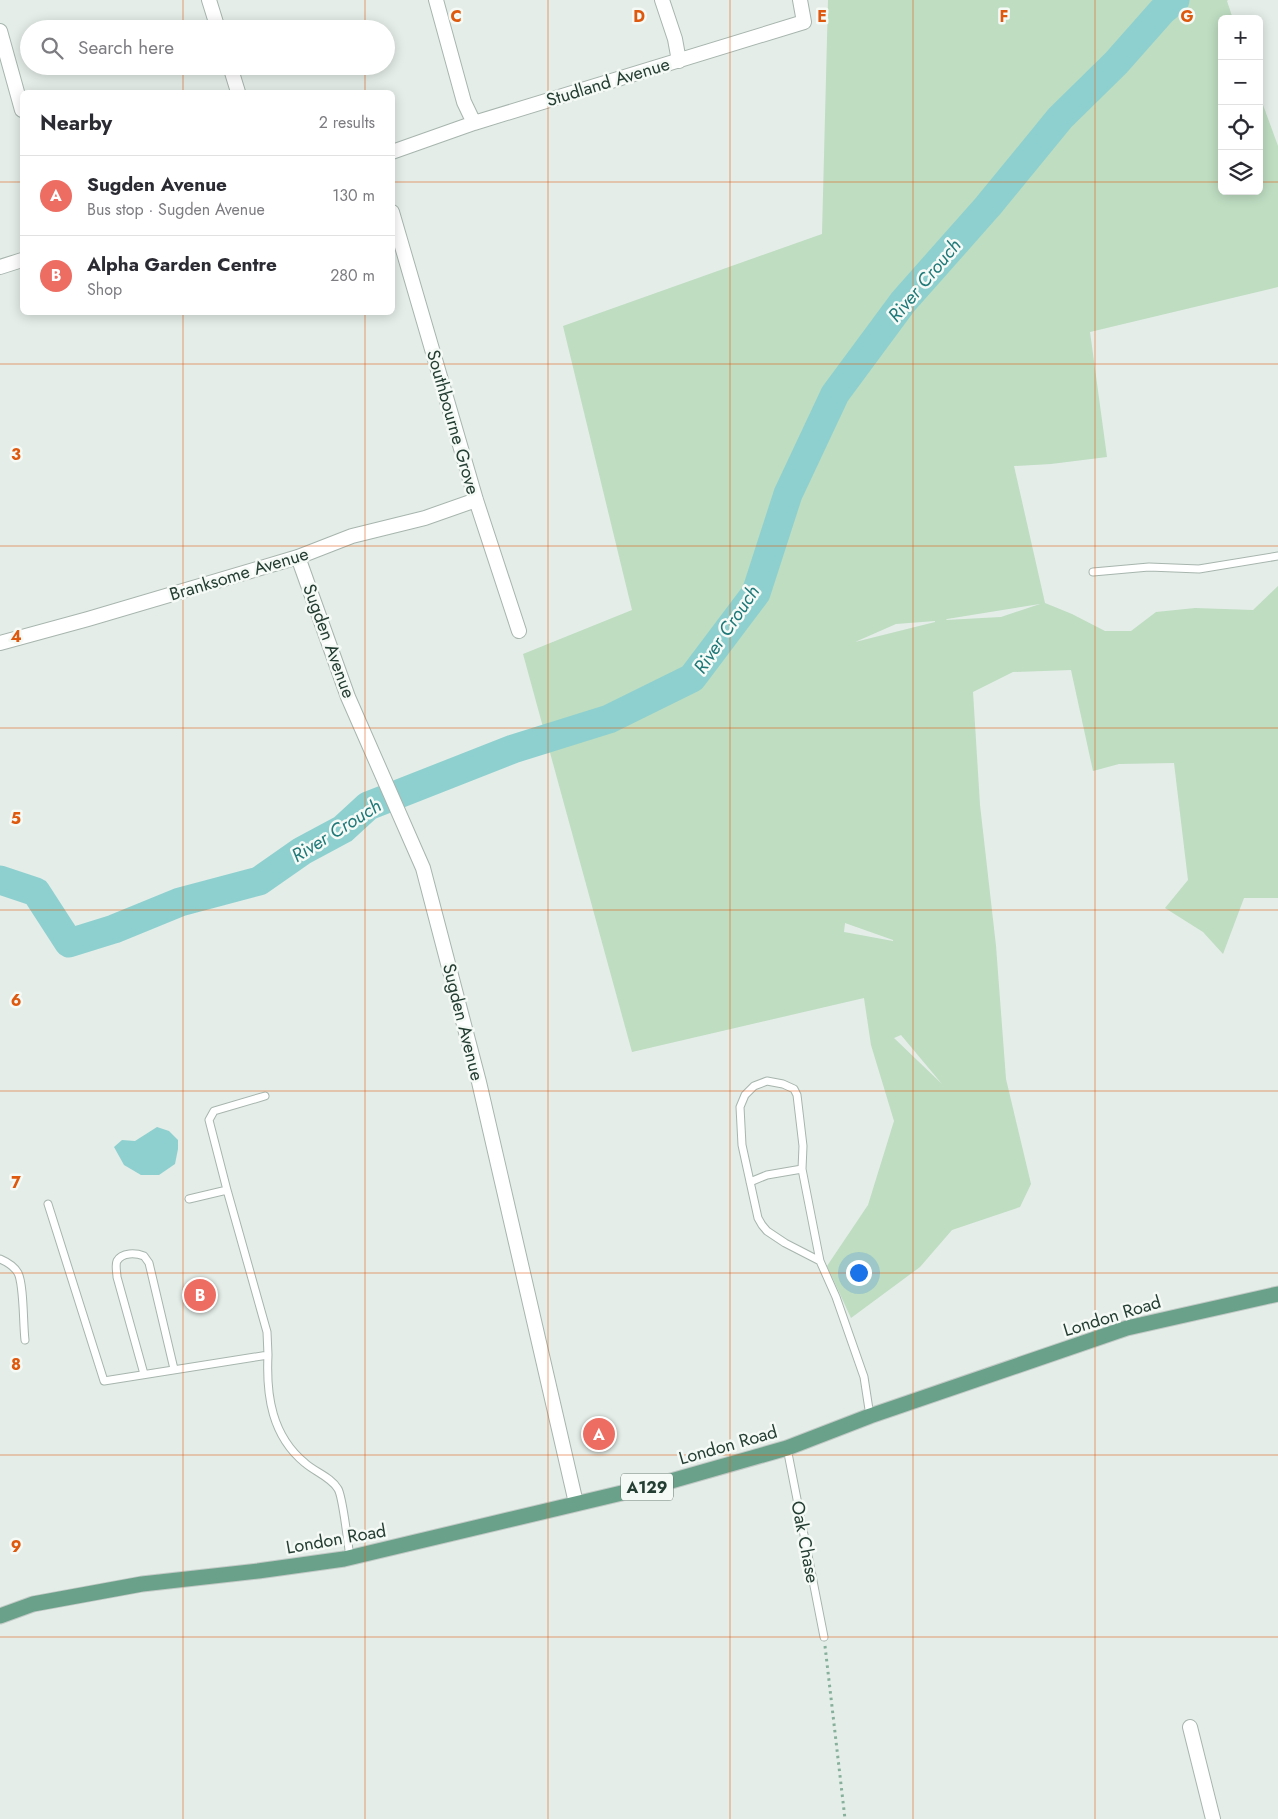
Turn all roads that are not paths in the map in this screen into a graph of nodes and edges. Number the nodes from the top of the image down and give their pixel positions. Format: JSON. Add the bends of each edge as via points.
{"nodes":[{"id":1,"x":209,"y":0,"type":"edge"},
{"id":2,"x":436,"y":0,"type":"edge"},
{"id":3,"x":662,"y":0,"type":"edge"},
{"id":4,"x":800,"y":0,"type":"edge"},
{"id":5,"x":215,"y":20,"type":"edge"},
{"id":6,"x":0,"y":31,"type":"edge"},
{"id":7,"x":679,"y":60,"type":"junction"},
{"id":8,"x":233,"y":75,"type":"edge"},
{"id":9,"x":237,"y":90,"type":"edge"},
{"id":10,"x":20,"y":103,"type":"edge"},
{"id":11,"x":474,"y":124,"type":"junction"},
{"id":12,"x":395,"y":151,"type":"edge"},
{"id":13,"x":395,"y":222,"type":"edge"},
{"id":14,"x":20,"y":261,"type":"edge"},
{"id":15,"x":0,"y":267,"type":"edge"},
{"id":16,"x":476,"y":500,"type":"junction"},
{"id":17,"x":1278,"y":556,"type":"edge"},
{"id":18,"x":298,"y":558,"type":"junction"},
{"id":19,"x":1093,"y":572,"type":"dead end"},
{"id":20,"x":519,"y":631,"type":"dead end"},
{"id":21,"x":0,"y":642,"type":"edge"},
{"id":22,"x":265,"y":1096,"type":"dead end"},
{"id":23,"x":802,"y":1169,"type":"junction"},
{"id":24,"x":750,"y":1182,"type":"junction"},
{"id":25,"x":227,"y":1190,"type":"junction"},
{"id":26,"x":189,"y":1199,"type":"dead end"},
{"id":27,"x":48,"y":1204,"type":"dead end"},
{"id":28,"x":0,"y":1259,"type":"edge"},
{"id":29,"x":820,"y":1261,"type":"junction"},
{"id":30,"x":1278,"y":1294,"type":"edge"},
{"id":31,"x":25,"y":1340,"type":"dead end"},
{"id":32,"x":268,"y":1355,"type":"junction"},
{"id":33,"x":174,"y":1369,"type":"junction"},
{"id":34,"x":144,"y":1374,"type":"junction"},
{"id":35,"x":870,"y":1416,"type":"junction"},
{"id":36,"x":787,"y":1448,"type":"junction"},
{"id":37,"x":576,"y":1504,"type":"junction"},
{"id":38,"x":350,"y":1558,"type":"junction"},
{"id":39,"x":0,"y":1616,"type":"edge"},
{"id":40,"x":824,"y":1637,"type":"road end"},
{"id":41,"x":1190,"y":1727,"type":"dead end"},
{"id":42,"x":1213,"y":1819,"type":"edge"}],
"edges":[{"from":1,"to":5,"type":"street"},
{"from":2,"to":11,"type":"street","via":[[464,102]]},
{"from":3,"to":7,"type":"street"},
{"from":4,"to":7,"type":"street","name":"Studland Avenue","via":[[804,22]]},
{"from":6,"to":10,"type":"street"},
{"from":7,"to":11,"type":"street","name":"Studland Avenue"},
{"from":8,"to":9,"type":"street"},
{"from":11,"to":12,"type":"street","name":"Studland Avenue"},
{"from":13,"to":16,"type":"street","name":"Southbourne Grove"},
{"from":14,"to":15,"type":"street"},
{"from":16,"to":18,"type":"street","name":"Branksome Avenue","via":[[425,518],[352,536]]},
{"from":16,"to":20,"type":"street","name":"Southbourne Grove"},
{"from":17,"to":19,"type":"lane","via":[[1199,568],[1148,567]]},
{"from":18,"to":21,"type":"street","name":"Branksome Avenue"},
{"from":18,"to":37,"type":"street","name":"Sugden Avenue","via":[[348,697],[423,868],[479,1082]]},
{"from":22,"to":25,"type":"lane","via":[[214,1111],[209,1120]]},
{"from":23,"to":24,"type":"lane","via":[[767,1175]]},
{"from":23,"to":24,"type":"lane","via":[[803,1146],[797,1095],[783,1084],[767,1081],[754,1086],[740,1107],[742,1145]]},
{"from":23,"to":29,"type":"lane"},
{"from":24,"to":29,"type":"lane","via":[[762,1226],[785,1243]]},
{"from":25,"to":26,"type":"lane"},
{"from":25,"to":32,"type":"lane","via":[[267,1332]]},
{"from":27,"to":34,"type":"lane","via":[[104,1381]]},
{"from":28,"to":31,"type":"lane","via":[[18,1274],[22,1288]]},
{"from":29,"to":35,"type":"lane","via":[[864,1377]]},
{"from":30,"to":35,"type":"main road","name":"London Road","number":"A129","via":[[1127,1328]]},
{"from":32,"to":33,"type":"lane"},
{"from":32,"to":38,"type":"lane","via":[[268,1396],[279,1431],[305,1463],[339,1490]]},
{"from":33,"to":34,"type":"lane"},
{"from":33,"to":34,"type":"lane","via":[[149,1263],[144,1256],[131,1254],[122,1256],[116,1267]]},
{"from":35,"to":36,"type":"main road","name":"London Road","number":"A129"},
{"from":36,"to":37,"type":"main road","name":"London Road","number":"A129"},
{"from":36,"to":40,"type":"lane","name":"Oak Chase"},
{"from":37,"to":38,"type":"main road","name":"London Road","number":"A129"},
{"from":38,"to":39,"type":"main road","name":"London Road","number":"A129","via":[[142,1584],[34,1604]]},
{"from":41,"to":42,"type":"street"}]}
